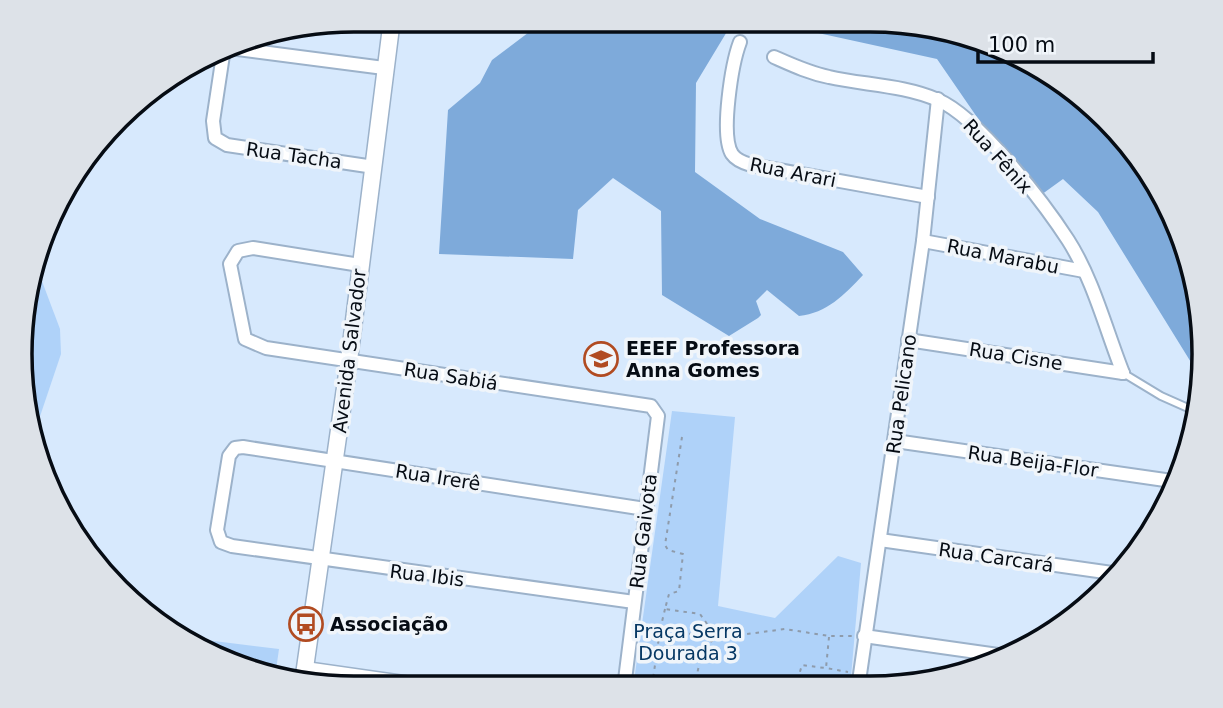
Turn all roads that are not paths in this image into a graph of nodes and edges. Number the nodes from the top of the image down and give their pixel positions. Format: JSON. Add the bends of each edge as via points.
{"nodes":[{"id":1,"x":390,"y":32,"type":"edge"},
{"id":2,"x":740,"y":42,"type":"dead end"},
{"id":3,"x":248,"y":50,"type":"edge"},
{"id":4,"x":774,"y":57,"type":"dead end"},
{"id":5,"x":222,"y":60,"type":"edge"},
{"id":6,"x":384,"y":68,"type":"junction"},
{"id":7,"x":938,"y":99,"type":"junction"},
{"id":8,"x":374,"y":167,"type":"junction"},
{"id":9,"x":928,"y":197,"type":"junction"},
{"id":10,"x":923,"y":241,"type":"junction"},
{"id":11,"x":360,"y":265,"type":"junction"},
{"id":12,"x":1084,"y":271,"type":"junction"},
{"id":13,"x":908,"y":340,"type":"junction"},
{"id":14,"x":349,"y":360,"type":"junction"},
{"id":15,"x":1123,"y":373,"type":"junction"},
{"id":16,"x":1187,"y":407,"type":"edge"},
{"id":17,"x":658,"y":416,"type":"joint"},
{"id":18,"x":895,"y":441,"type":"junction"},
{"id":19,"x":334,"y":461,"type":"junction"},
{"id":20,"x":1166,"y":480,"type":"edge"},
{"id":21,"x":645,"y":509,"type":"junction"},
{"id":22,"x":880,"y":540,"type":"junction"},
{"id":23,"x":221,"y":542,"type":"joint"},
{"id":24,"x":319,"y":561,"type":"junction"},
{"id":25,"x":1106,"y":572,"type":"edge"},
{"id":26,"x":634,"y":603,"type":"junction"},
{"id":27,"x":864,"y":636,"type":"junction"},
{"id":28,"x":986,"y":654,"type":"edge"},
{"id":29,"x":304,"y":673,"type":"edge"},
{"id":30,"x":625,"y":676,"type":"edge"},
{"id":31,"x":859,"y":676,"type":"edge"}],
"edges":[{"from":1,"to":6,"type":"street","name":"Avenida Salvador"},
{"from":2,"to":9,"type":"street","name":"Rua Arari","via":[[729,106],[728,144],[735,158],[751,165]]},
{"from":3,"to":6,"type":"street","name":"Rua Tacha"},
{"from":4,"to":7,"type":"street","name":"Rua Fênix","via":[[827,77]]},
{"from":5,"to":8,"type":"street","name":"Rua Tacha","via":[[213,121],[215,138],[227,145]]},
{"from":6,"to":8,"type":"street","name":"Avenida Salvador"},
{"from":7,"to":9,"type":"street","name":"Rua Pelicano"},
{"from":7,"to":12,"type":"street","name":"Rua Fênix","via":[[968,120],[1005,160],[1068,241]]},
{"from":8,"to":11,"type":"street","name":"Avenida Salvador"},
{"from":9,"to":10,"type":"street","name":"Rua Pelicano"},
{"from":10,"to":12,"type":"street","name":"Rua Marabu"},
{"from":10,"to":13,"type":"street","name":"Rua Pelicano"},
{"from":11,"to":14,"type":"street","name":"Avenida Salvador"},
{"from":11,"to":14,"type":"street","name":"Rua Sabiá","via":[[253,248],[238,251],[230,264],[243,336],[253,345]]},
{"from":12,"to":15,"type":"street","name":"Rua Fênix"},
{"from":13,"to":15,"type":"street","name":"Rua Cisne"},
{"from":13,"to":18,"type":"street","name":"Rua Pelicano"},
{"from":14,"to":17,"type":"street","name":"Rua Sabiá","via":[[651,406]]},
{"from":14,"to":19,"type":"street","name":"Avenida Salvador"},
{"from":15,"to":16,"type":"lane"},
{"from":17,"to":21,"type":"street","name":"Rua Gaivota"},
{"from":18,"to":20,"type":"street","name":"Rua Beija-Flor"},
{"from":18,"to":22,"type":"street","name":"Rua Pelicano"},
{"from":19,"to":21,"type":"street","name":"Rua Irerê"},
{"from":19,"to":23,"type":"street","name":"Rua Irerê","via":[[255,448],[232,450],[217,530]]},
{"from":19,"to":24,"type":"street","name":"Avenida Salvador"},
{"from":21,"to":26,"type":"street","name":"Rua Gaivota"},
{"from":22,"to":25,"type":"street","name":"Rua Carcará"},
{"from":22,"to":27,"type":"street","name":"Rua Pelicano"},
{"from":23,"to":24,"type":"street","name":"Rua Ibis"},
{"from":24,"to":26,"type":"street","name":"Rua Ibis"},
{"from":24,"to":29,"type":"street","name":"Avenida Salvador"},
{"from":26,"to":30,"type":"street","name":"Rua Gaivota"},
{"from":27,"to":28,"type":"street"},
{"from":27,"to":31,"type":"street","name":"Rua Pelicano"}]}
